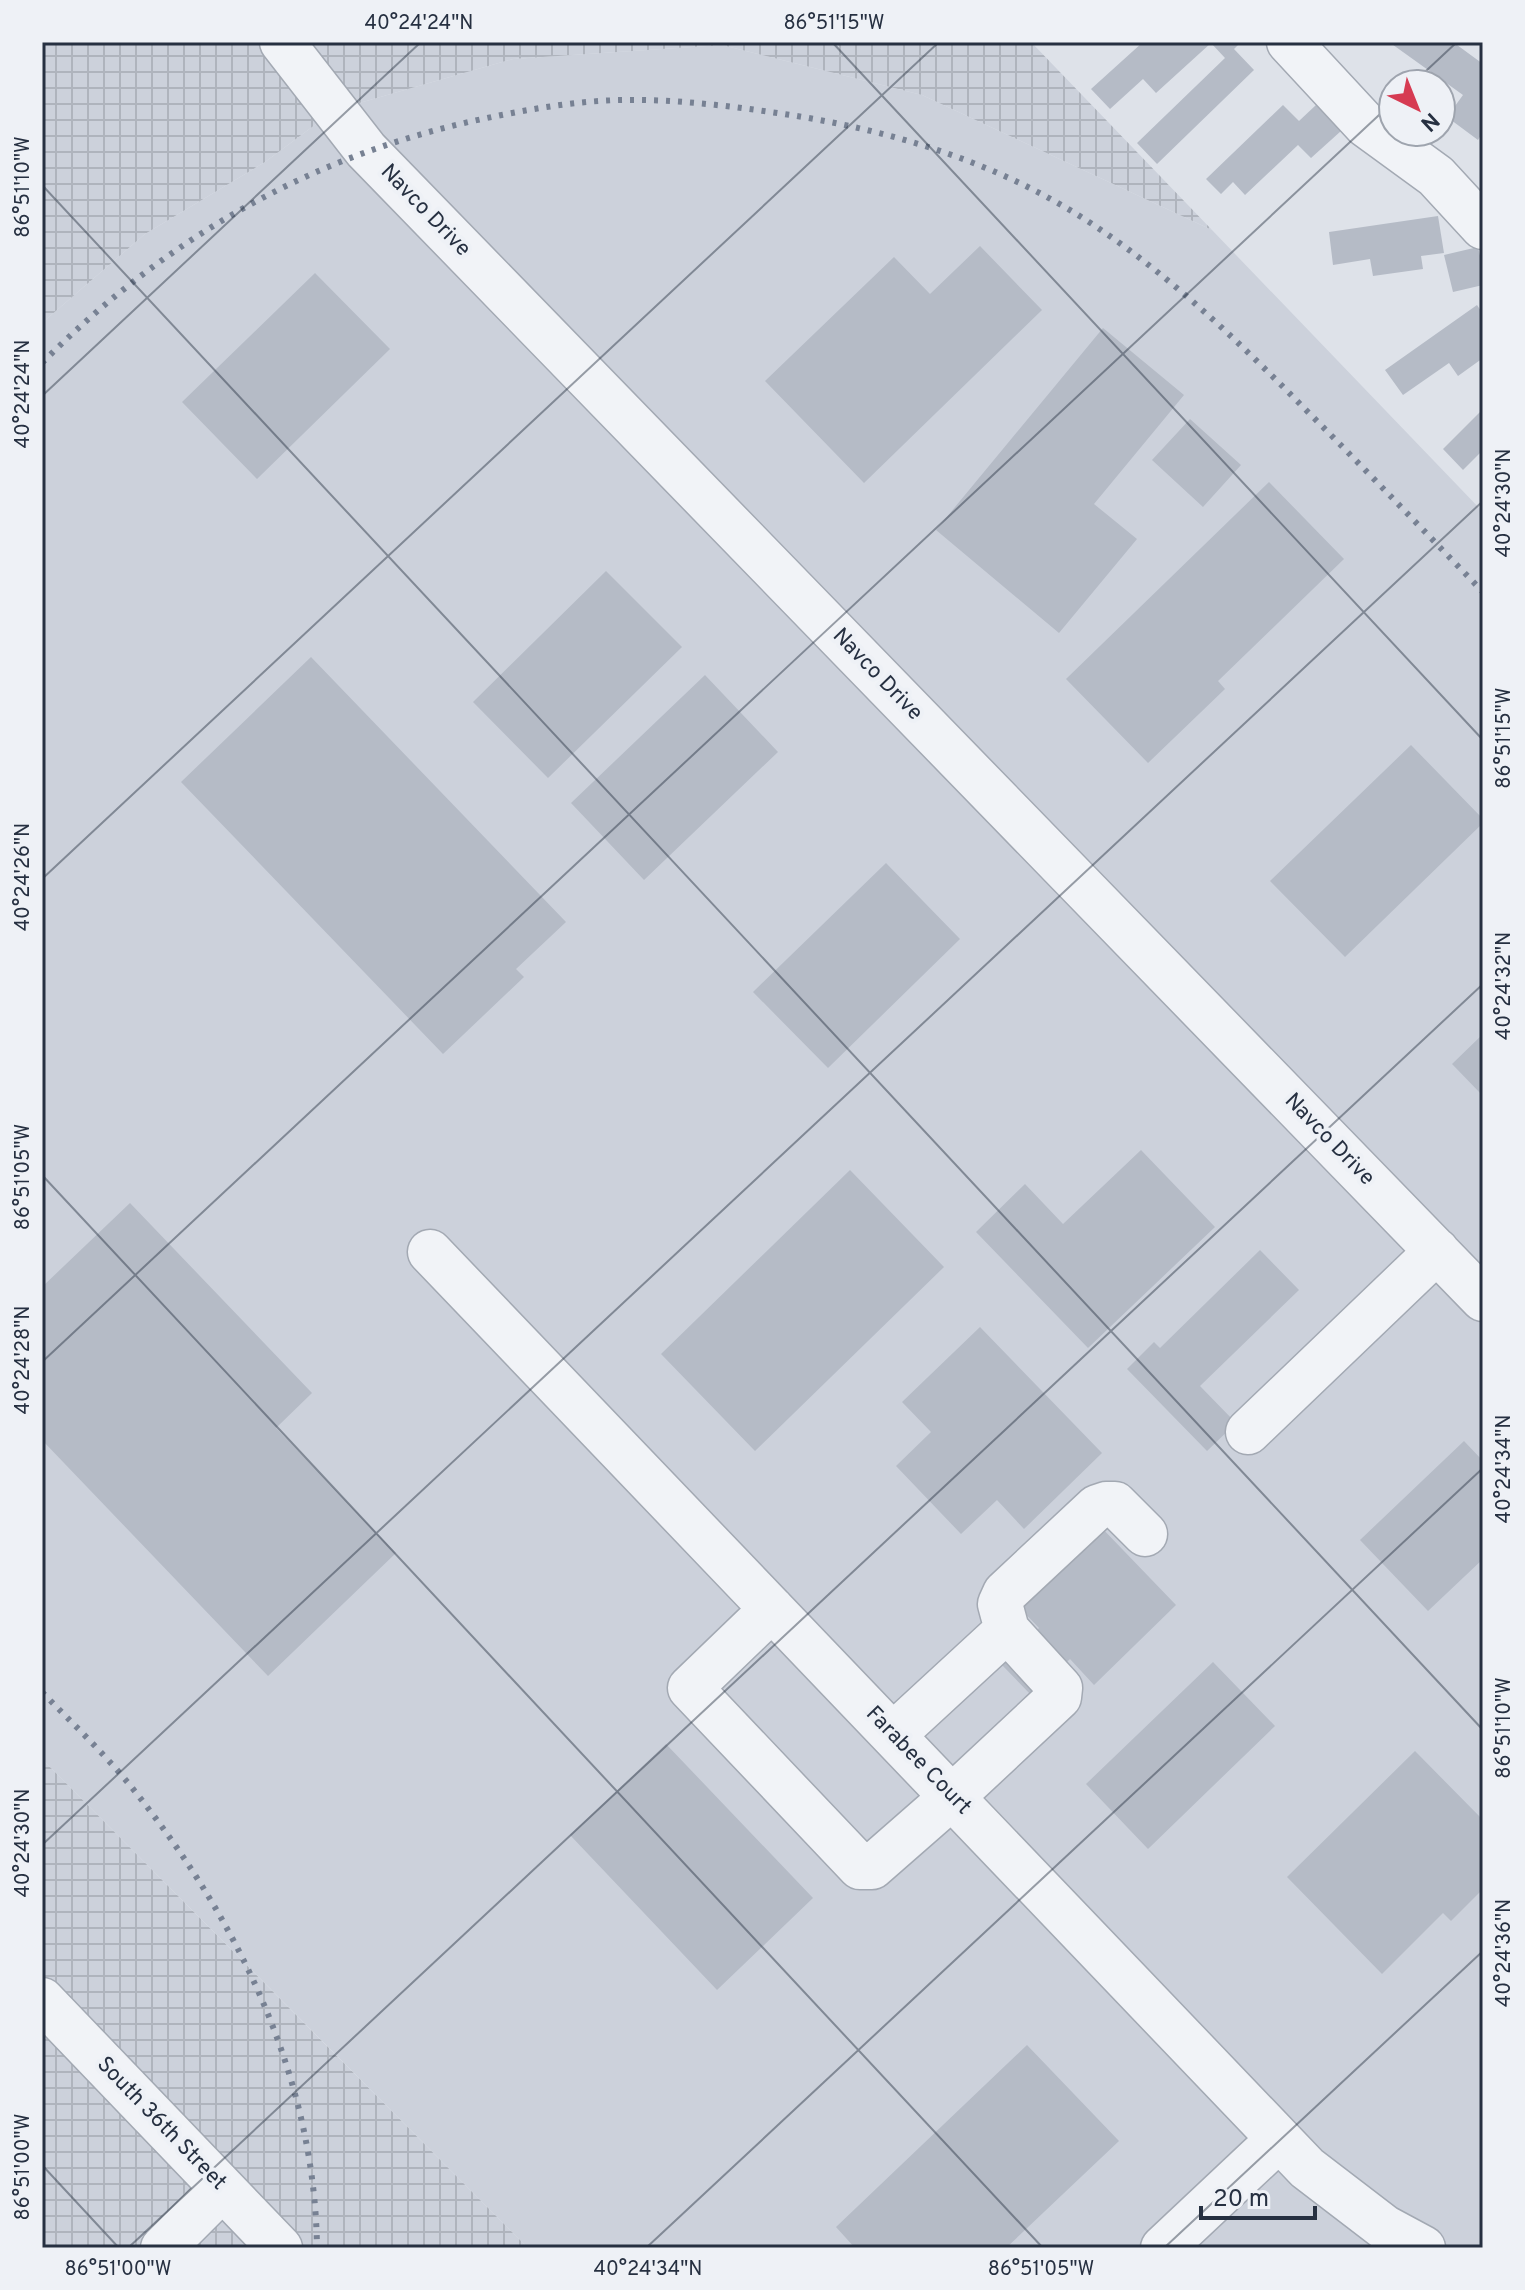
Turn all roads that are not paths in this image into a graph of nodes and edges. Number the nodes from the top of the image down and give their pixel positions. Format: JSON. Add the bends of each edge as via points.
{"nodes":[{"id":1,"x":282,"y":42,"type":"edge"},
{"id":2,"x":1289,"y":42,"type":"edge"},
{"id":3,"x":1475,"y":203,"type":"edge"},
{"id":4,"x":1437,"y":1251,"type":"junction"},
{"id":5,"x":430,"y":1252,"type":"dead end"},
{"id":6,"x":1483,"y":1299,"type":"edge"},
{"id":7,"x":1248,"y":1432,"type":"dead end"},
{"id":8,"x":1145,"y":1534,"type":"dead end"},
{"id":9,"x":772,"y":1609,"type":"junction"},
{"id":10,"x":1007,"y":1630,"type":"junction"},
{"id":11,"x":893,"y":1735,"type":"junction"},
{"id":12,"x":952,"y":1797,"type":"junction"},
{"id":13,"x":42,"y":2000,"type":"edge"},
{"id":14,"x":1279,"y":2139,"type":"junction"},
{"id":15,"x":222,"y":2189,"type":"junction"},
{"id":16,"x":163,"y":2248,"type":"edge"},
{"id":17,"x":280,"y":2248,"type":"edge"},
{"id":18,"x":1163,"y":2248,"type":"edge"},
{"id":19,"x":1423,"y":2248,"type":"edge"}],
"edges":[{"from":1,"to":4,"type":"street","name":"Navco Drive","via":[[366,150]]},
{"from":2,"to":3,"type":"street","via":[[1366,125]]},
{"from":4,"to":6,"type":"street","name":"Navco Drive"},
{"from":4,"to":7,"type":"street"},
{"from":5,"to":9,"type":"street","name":"Farabee Court"},
{"from":8,"to":10,"type":"street","via":[[1115,1504],[1097,1507],[1005,1593],[1000,1604]]},
{"from":9,"to":11,"type":"street","name":"Farabee Court"},
{"from":9,"to":12,"type":"street","via":[[690,1688],[860,1867],[872,1867]]},
{"from":10,"to":11,"type":"street"},
{"from":10,"to":12,"type":"street","via":[[1052,1677],[1059,1697]]},
{"from":11,"to":12,"type":"street","name":"Farabee Court"},
{"from":12,"to":14,"type":"street","name":"Farabee Court"},
{"from":13,"to":15,"type":"street","name":"South 36th Street"},
{"from":14,"to":18,"type":"street"},
{"from":14,"to":19,"type":"street","name":"Farabee Court","via":[[1307,2168],[1384,2227]]},
{"from":15,"to":16,"type":"street"},
{"from":15,"to":17,"type":"street","name":"South 36th Street"}]}
